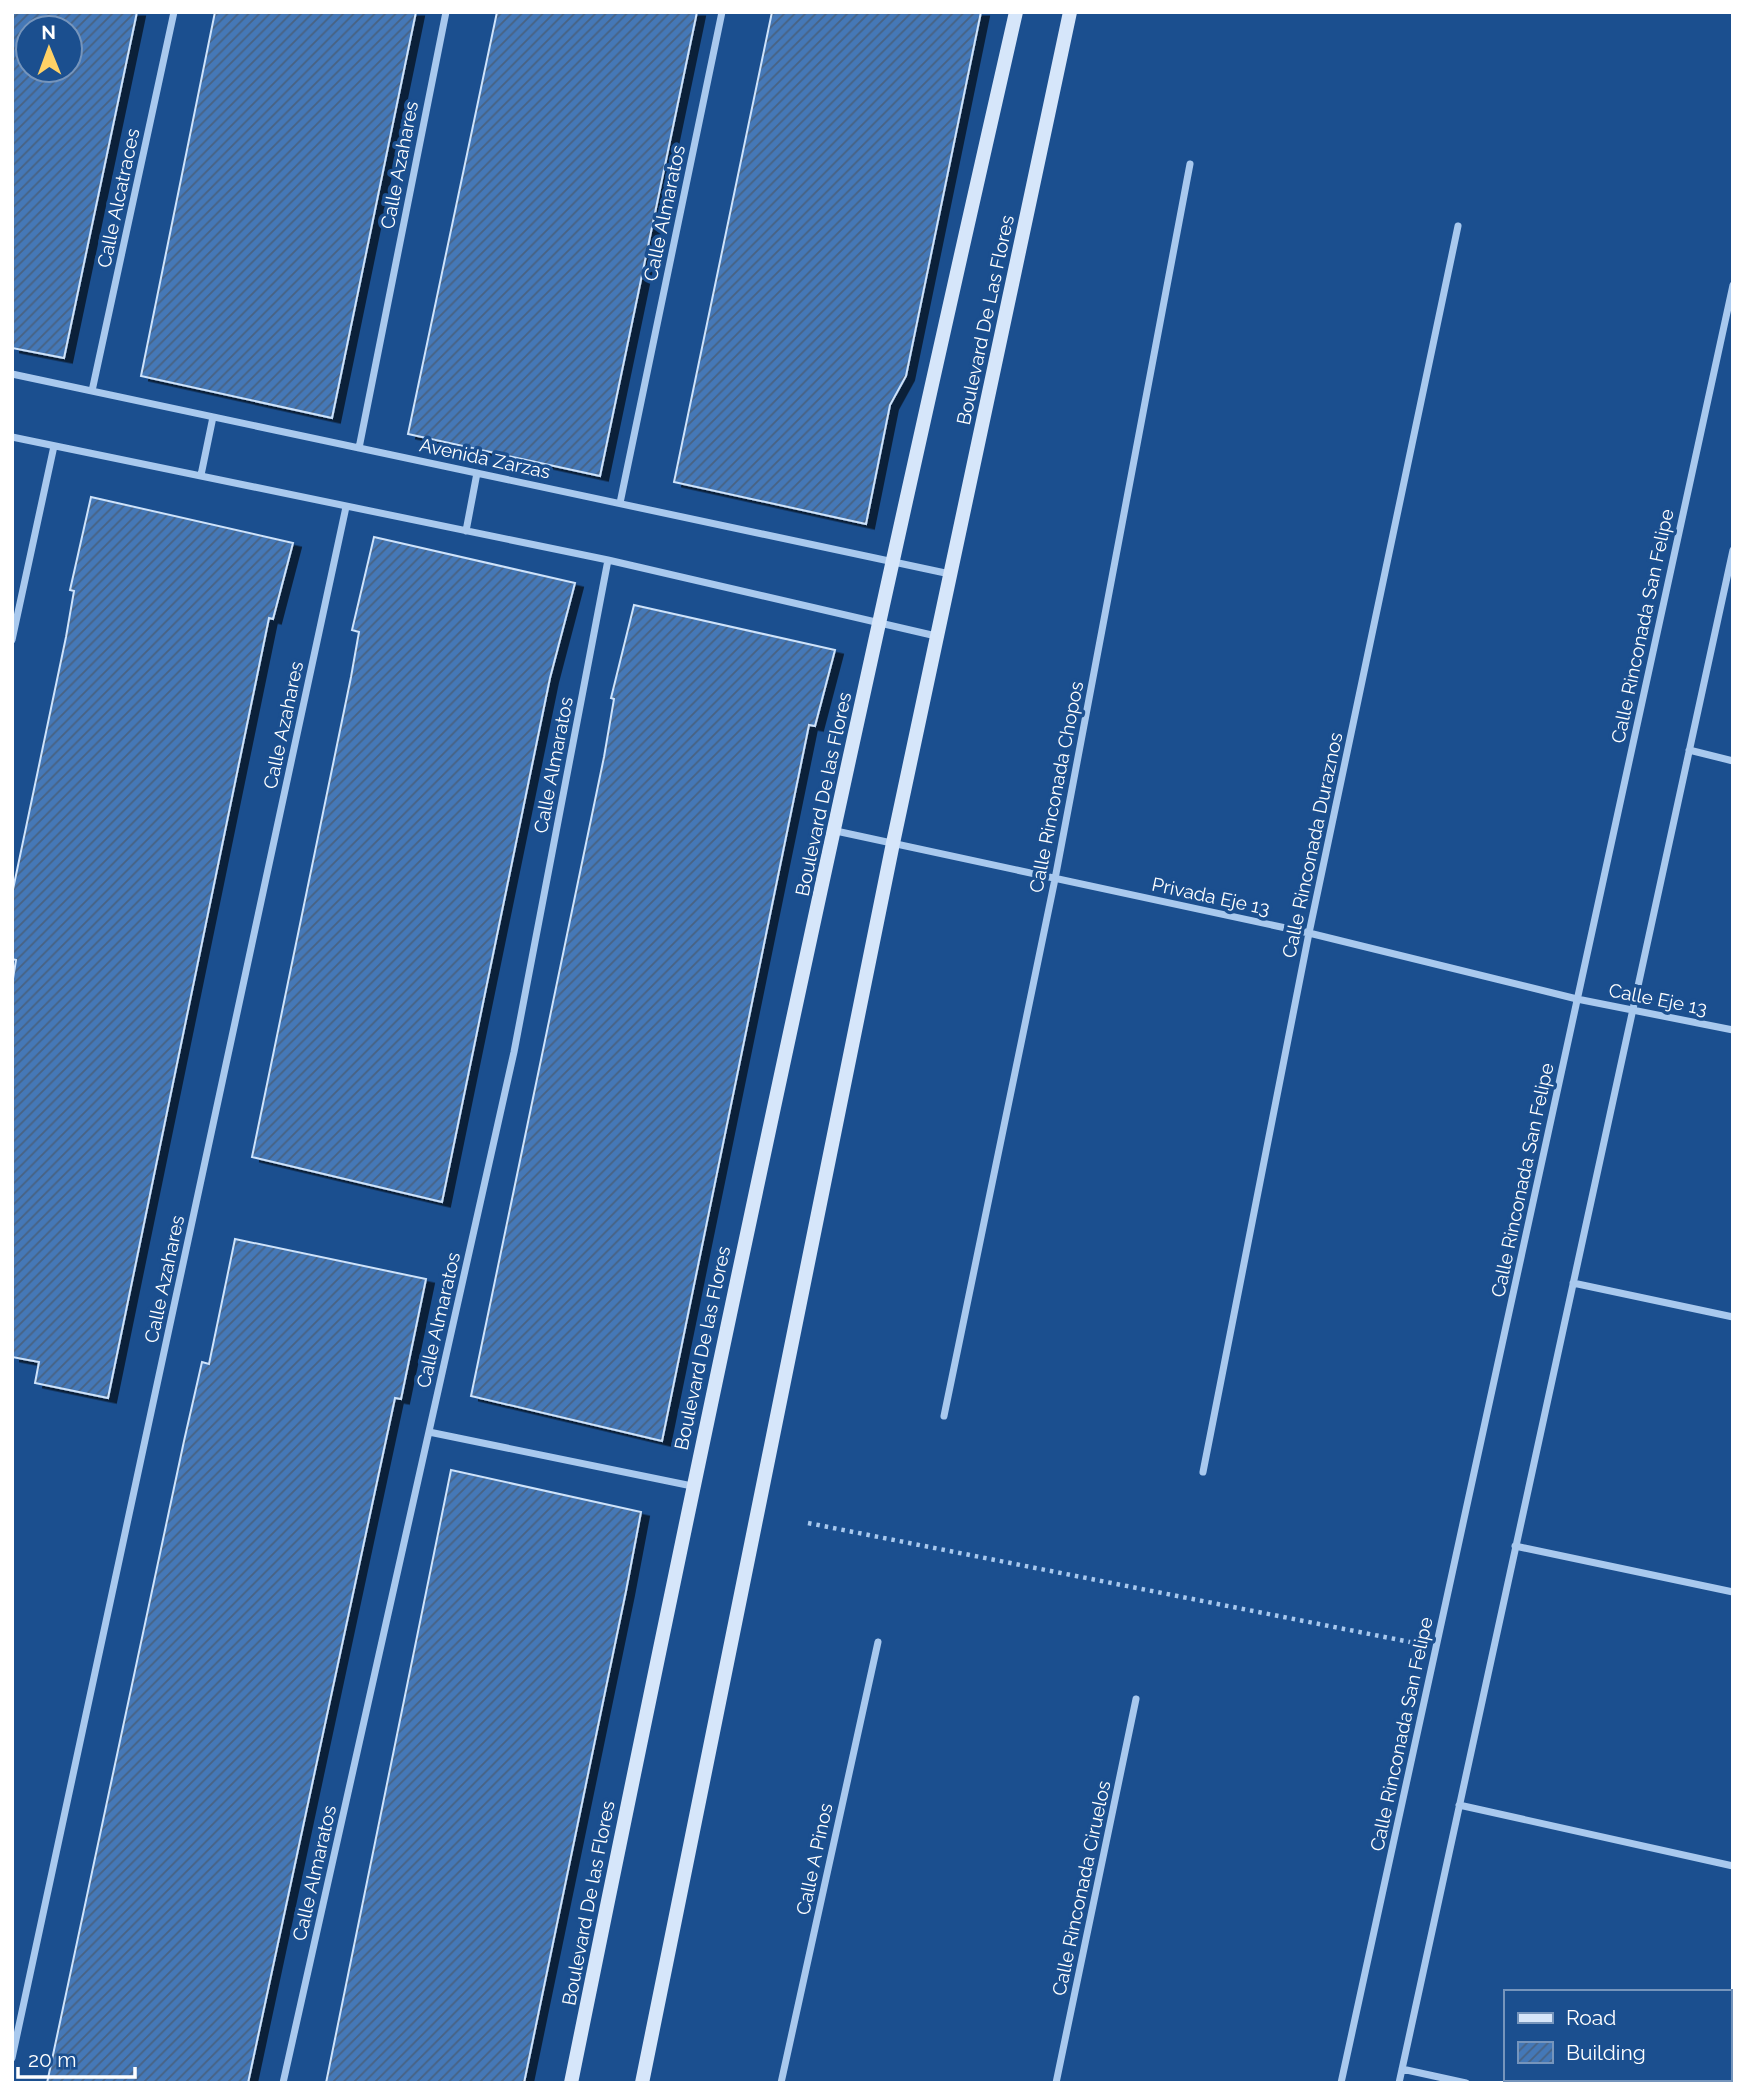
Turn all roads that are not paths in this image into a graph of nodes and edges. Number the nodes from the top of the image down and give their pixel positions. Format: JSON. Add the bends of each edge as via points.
{"nodes":[{"id":1,"x":174,"y":12,"type":"edge"},
{"id":2,"x":446,"y":12,"type":"edge"},
{"id":3,"x":722,"y":12,"type":"edge"},
{"id":4,"x":1016,"y":12,"type":"edge"},
{"id":5,"x":1070,"y":12,"type":"edge"},
{"id":6,"x":1190,"y":164,"type":"dead end"},
{"id":7,"x":1458,"y":226,"type":"dead end"},
{"id":8,"x":1733,"y":285,"type":"edge"},
{"id":9,"x":12,"y":374,"type":"edge"},
{"id":10,"x":92,"y":391,"type":"junction"},
{"id":11,"x":213,"y":417,"type":"junction"},
{"id":12,"x":12,"y":437,"type":"edge"},
{"id":13,"x":54,"y":446,"type":"junction"},
{"id":14,"x":359,"y":448,"type":"junction"},
{"id":15,"x":477,"y":473,"type":"junction"},
{"id":16,"x":201,"y":475,"type":"junction"},
{"id":17,"x":620,"y":503,"type":"junction"},
{"id":18,"x":346,"y":507,"type":"junction"},
{"id":19,"x":466,"y":531,"type":"junction"},
{"id":20,"x":1733,"y":550,"type":"edge"},
{"id":21,"x":608,"y":560,"type":"junction"},
{"id":22,"x":891,"y":562,"type":"junction"},
{"id":23,"x":950,"y":574,"type":"junction"},
{"id":24,"x":878,"y":622,"type":"junction"},
{"id":25,"x":936,"y":636,"type":"junction"},
{"id":26,"x":12,"y":640,"type":"edge"},
{"id":27,"x":1689,"y":750,"type":"junction"},
{"id":28,"x":1733,"y":761,"type":"edge"},
{"id":29,"x":836,"y":831,"type":"junction"},
{"id":30,"x":892,"y":843,"type":"junction"},
{"id":31,"x":1055,"y":879,"type":"junction"},
{"id":32,"x":1309,"y":933,"type":"junction"},
{"id":33,"x":1577,"y":999,"type":"junction"},
{"id":34,"x":1633,"y":1010,"type":"junction"},
{"id":35,"x":1733,"y":1030,"type":"edge"},
{"id":36,"x":1573,"y":1283,"type":"junction"},
{"id":37,"x":1733,"y":1317,"type":"edge"},
{"id":38,"x":944,"y":1416,"type":"dead end"},
{"id":39,"x":429,"y":1432,"type":"junction"},
{"id":40,"x":1203,"y":1472,"type":"dead end"},
{"id":41,"x":692,"y":1486,"type":"junction"},
{"id":42,"x":1516,"y":1546,"type":"junction"},
{"id":43,"x":1733,"y":1592,"type":"edge"},
{"id":44,"x":878,"y":1642,"type":"dead end"},
{"id":45,"x":1136,"y":1699,"type":"dead end"},
{"id":46,"x":1459,"y":1805,"type":"junction"},
{"id":47,"x":1733,"y":1866,"type":"edge"},
{"id":48,"x":12,"y":2058,"type":"edge"},
{"id":49,"x":1402,"y":2069,"type":"junction"},
{"id":50,"x":284,"y":2083,"type":"edge"},
{"id":51,"x":571,"y":2083,"type":"edge"},
{"id":52,"x":642,"y":2083,"type":"edge"},
{"id":53,"x":781,"y":2083,"type":"edge"},
{"id":54,"x":1056,"y":2083,"type":"edge"},
{"id":55,"x":1342,"y":2083,"type":"edge"},
{"id":56,"x":1399,"y":2083,"type":"edge"},
{"id":57,"x":1465,"y":2083,"type":"edge"}],
"edges":[{"from":1,"to":10,"type":"street","name":"Calle Alcatraces"},
{"from":2,"to":14,"type":"street","name":"Calle Azahares"},
{"from":3,"to":17,"type":"street","name":"Calle Almaratos"},
{"from":4,"to":22,"type":"street","name":"Boulevard De Las Flores"},
{"from":5,"to":23,"type":"street","name":"Boulevard De Las Flores"},
{"from":6,"to":31,"type":"street","name":"Calle Rinconada Chopos"},
{"from":7,"to":32,"type":"street","name":"Calle Rinconada Duraznos"},
{"from":8,"to":33,"type":"street","name":"Calle Rinconada San Felipe"},
{"from":9,"to":10,"type":"street","name":"Avenida Zarzas"},
{"from":10,"to":11,"type":"street","name":"Avenida Zarzas"},
{"from":11,"to":14,"type":"street","name":"Avenida Zarzas"},
{"from":11,"to":16,"type":"street"},
{"from":12,"to":13,"type":"street"},
{"from":13,"to":16,"type":"street"},
{"from":13,"to":26,"type":"street"},
{"from":14,"to":15,"type":"street","name":"Avenida Zarzas"},
{"from":15,"to":17,"type":"street","name":"Avenida Zarzas"},
{"from":15,"to":19,"type":"street"},
{"from":16,"to":18,"type":"street"},
{"from":17,"to":22,"type":"street","name":"Avenida Zarzas"},
{"from":18,"to":19,"type":"street"},
{"from":18,"to":48,"type":"street","name":"Calle Azahares"},
{"from":19,"to":21,"type":"street"},
{"from":20,"to":27,"type":"street"},
{"from":21,"to":24,"type":"street"},
{"from":21,"to":39,"type":"street","name":"Calle Almaratos","via":[[514,1052]]},
{"from":22,"to":23,"type":"street","name":"Avenida Zarzas"},
{"from":22,"to":24,"type":"street","name":"Boulevard De Las Flores"},
{"from":23,"to":25,"type":"street","name":"Boulevard De Las Flores"},
{"from":24,"to":25,"type":"street"},
{"from":24,"to":29,"type":"street","name":"Boulevard De las Flores"},
{"from":25,"to":30,"type":"street"},
{"from":27,"to":28,"type":"street"},
{"from":27,"to":34,"type":"street"},
{"from":29,"to":30,"type":"street","name":"Privada Eje 13"},
{"from":29,"to":41,"type":"street","name":"Boulevard De las Flores"},
{"from":30,"to":31,"type":"street","name":"Privada Eje 13"},
{"from":30,"to":52,"type":"street"},
{"from":31,"to":32,"type":"street","name":"Privada Eje 13"},
{"from":31,"to":38,"type":"street","name":"Calle Rinconada Chopos"},
{"from":32,"to":33,"type":"street","name":"Privada Eje 13"},
{"from":32,"to":40,"type":"street","name":"Calle Rinconada Duraznos"},
{"from":33,"to":34,"type":"street","name":"Calle Eje 13"},
{"from":33,"to":55,"type":"street","name":"Calle Rinconada San Felipe"},
{"from":34,"to":35,"type":"street","name":"Calle Eje 13"},
{"from":34,"to":36,"type":"street"},
{"from":36,"to":37,"type":"street"},
{"from":36,"to":42,"type":"street"},
{"from":39,"to":41,"type":"street"},
{"from":39,"to":50,"type":"street","name":"Calle Almaratos"},
{"from":41,"to":51,"type":"street","name":"Boulevard De las Flores"},
{"from":42,"to":43,"type":"street"},
{"from":42,"to":46,"type":"street"},
{"from":44,"to":53,"type":"street","name":"Calle A Pinos"},
{"from":45,"to":54,"type":"street","name":"Calle Rinconada Ciruelos"},
{"from":46,"to":47,"type":"street"},
{"from":46,"to":49,"type":"street"},
{"from":49,"to":56,"type":"street"},
{"from":49,"to":57,"type":"street"}]}
